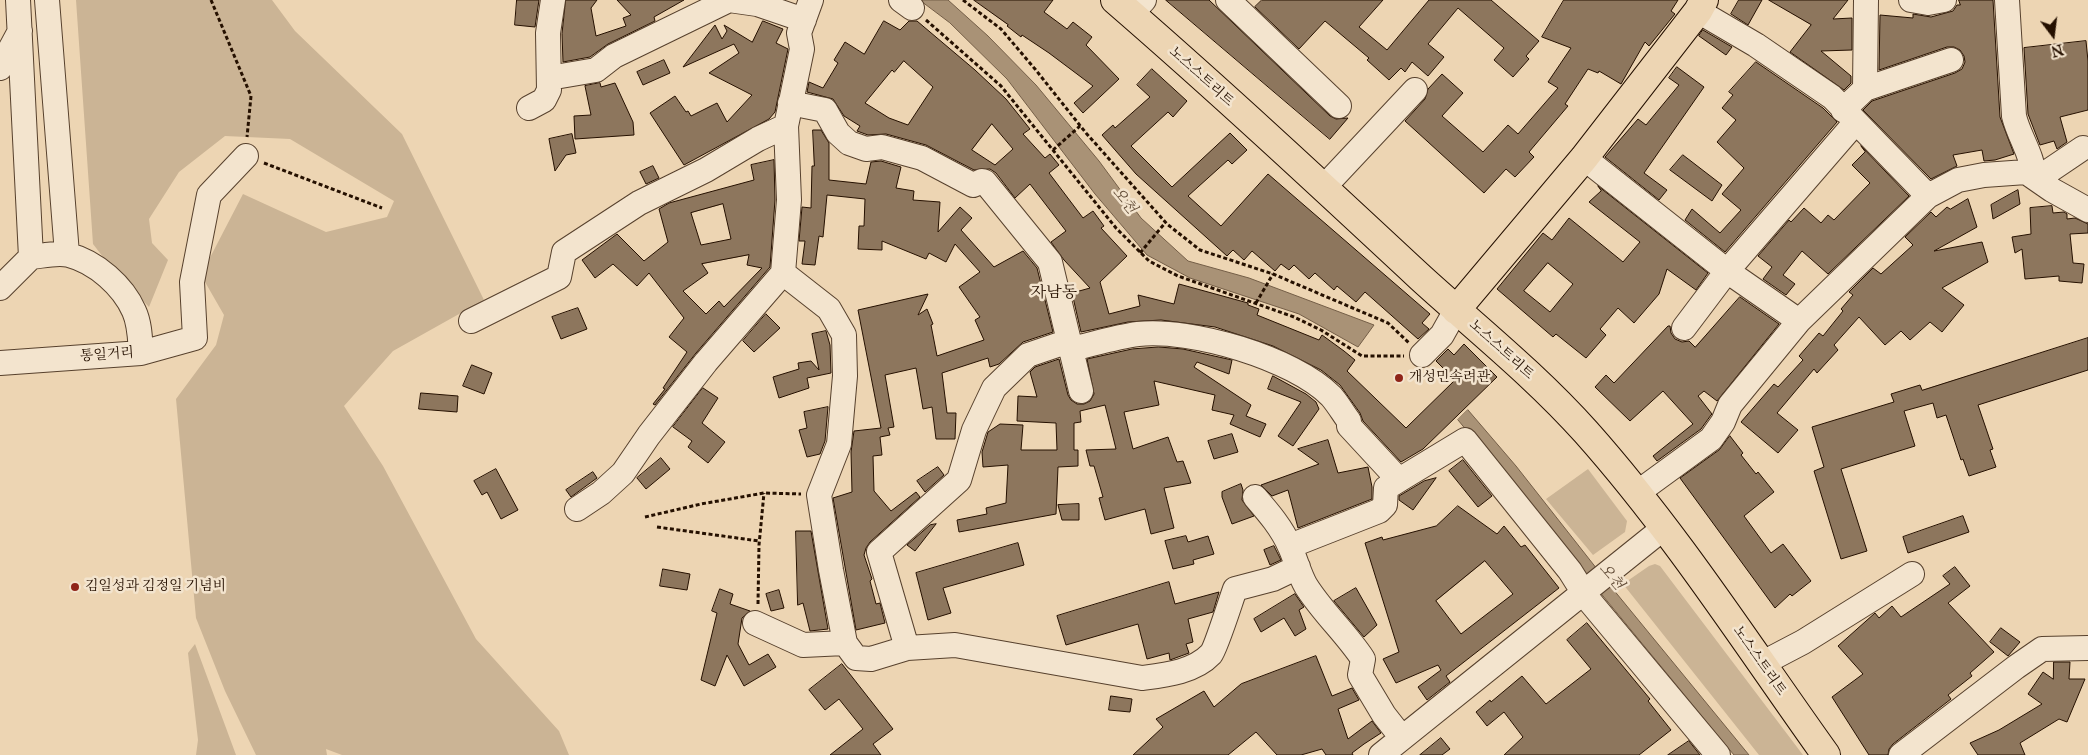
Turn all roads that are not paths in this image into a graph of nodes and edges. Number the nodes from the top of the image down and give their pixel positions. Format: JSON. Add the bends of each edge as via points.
{"nodes":[{"id":1,"x":18,"y":0,"type":"edge"},
{"id":2,"x":47,"y":0,"type":"edge"},
{"id":3,"x":553,"y":0,"type":"edge"},
{"id":4,"x":1228,"y":0,"type":"edge"},
{"id":5,"x":1866,"y":0,"type":"edge"},
{"id":6,"x":1911,"y":0,"type":"edge"},
{"id":7,"x":1944,"y":0,"type":"edge"},
{"id":8,"x":2007,"y":0,"type":"edge"},
{"id":9,"x":1130,"y":5,"type":"edge"},
{"id":10,"x":1701,"y":6,"type":"edge"},
{"id":11,"x":808,"y":10,"type":"edge"},
{"id":12,"x":20,"y":32,"type":"junction"},
{"id":13,"x":1951,"y":60,"type":"dead end"},
{"id":14,"x":0,"y":68,"type":"edge"},
{"id":15,"x":549,"y":78,"type":"junction"},
{"id":16,"x":1866,"y":89,"type":"junction"},
{"id":17,"x":1415,"y":90,"type":"dead end"},
{"id":18,"x":790,"y":103,"type":"junction"},
{"id":19,"x":1339,"y":106,"type":"dead end"},
{"id":20,"x":529,"y":108,"type":"dead end"},
{"id":21,"x":1849,"y":117,"type":"junction"},
{"id":22,"x":786,"y":126,"type":"junction"},
{"id":23,"x":2082,"y":148,"type":"dead end"},
{"id":24,"x":246,"y":156,"type":"road end"},
{"id":25,"x":1584,"y":158,"type":"junction"},
{"id":26,"x":2036,"y":178,"type":"junction"},
{"id":27,"x":1324,"y":187,"type":"junction"},
{"id":28,"x":1928,"y":196,"type":"junction"},
{"id":29,"x":2088,"y":210,"type":"edge"},
{"id":30,"x":67,"y":254,"type":"junction"},
{"id":31,"x":31,"y":257,"type":"junction"},
{"id":32,"x":1727,"y":271,"type":"junction"},
{"id":33,"x":783,"y":272,"type":"junction"},
{"id":34,"x":0,"y":288,"type":"edge"},
{"id":35,"x":1456,"y":310,"type":"junction"},
{"id":36,"x":471,"y":320,"type":"dead end"},
{"id":37,"x":1799,"y":321,"type":"junction"},
{"id":38,"x":1684,"y":328,"type":"dead end"},
{"id":39,"x":1070,"y":345,"type":"junction"},
{"id":40,"x":141,"y":353,"type":"junction"},
{"id":41,"x":1422,"y":355,"type":"road end"},
{"id":42,"x":0,"y":363,"type":"edge"},
{"id":43,"x":1081,"y":391,"type":"dead end"},
{"id":44,"x":1399,"y":480,"type":"junction"},
{"id":45,"x":1637,"y":493,"type":"junction"},
{"id":46,"x":1255,"y":497,"type":"dead end"},
{"id":47,"x":577,"y":509,"type":"dead end"},
{"id":48,"x":1664,"y":527,"type":"junction"},
{"id":49,"x":1294,"y":556,"type":"junction"},
{"id":50,"x":1912,"y":574,"type":"dead end"},
{"id":51,"x":1585,"y":590,"type":"junction"},
{"id":52,"x":755,"y":623,"type":"road end"},
{"id":53,"x":845,"y":643,"type":"junction"},
{"id":54,"x":907,"y":648,"type":"junction"},
{"id":55,"x":2088,"y":648,"type":"edge"},
{"id":56,"x":1761,"y":664,"type":"junction"},
{"id":57,"x":1402,"y":738,"type":"junction"},
{"id":58,"x":1381,"y":755,"type":"edge"},
{"id":59,"x":1718,"y":755,"type":"edge"},
{"id":60,"x":1826,"y":755,"type":"edge"},
{"id":61,"x":1901,"y":755,"type":"edge"}],
"edges":[{"from":1,"to":12,"type":"street"},
{"from":2,"to":30,"type":"street"},
{"from":3,"to":15,"type":"street","via":[[548,33]]},
{"from":4,"to":19,"type":"street"},
{"from":5,"to":16,"type":"street"},
{"from":6,"to":7,"type":"street","via":[[1928,3]]},
{"from":8,"to":26,"type":"street","via":[[2014,116]]},
{"from":9,"to":27,"type":"main road","name":"노스스트리트"},
{"from":10,"to":21,"type":"street","via":[[1832,97]]},
{"from":10,"to":25,"type":"main road"},
{"from":11,"to":15,"type":"street","via":[[729,0],[614,56],[596,70]]},
{"from":11,"to":18,"type":"street","via":[[799,33],[802,49]]},
{"from":12,"to":14,"type":"street"},
{"from":12,"to":31,"type":"street"},
{"from":13,"to":16,"type":"street"},
{"from":15,"to":20,"type":"street","via":[[550,90],[544,100]]},
{"from":16,"to":21,"type":"street"},
{"from":17,"to":27,"type":"street"},
{"from":18,"to":22,"type":"street"},
{"from":18,"to":39,"type":"street","via":[[825,110],[838,133],[849,143],[866,149],[882,147],[922,158],[973,185],[982,180],[985,182],[1050,262]]},
{"from":21,"to":28,"type":"street"},
{"from":21,"to":32,"type":"street"},
{"from":22,"to":33,"type":"street","via":[[789,200]]},
{"from":22,"to":36,"type":"street","via":[[639,203],[564,252],[559,277]]},
{"from":23,"to":26,"type":"street"},
{"from":24,"to":40,"type":"street","via":[[209,195],[192,282],[195,338]]},
{"from":25,"to":32,"type":"street"},
{"from":25,"to":35,"type":"main road"},
{"from":26,"to":28,"type":"street","via":[[2026,172],[1958,180]]},
{"from":26,"to":29,"type":"street"},
{"from":27,"to":35,"type":"main road","name":"노스스트리트"},
{"from":28,"to":37,"type":"street"},
{"from":30,"to":31,"type":"street","name":"통일거리"},
{"from":30,"to":40,"type":"street","name":"통일거리","via":[[88,262],[124,293],[140,329]]},
{"from":31,"to":34,"type":"street"},
{"from":32,"to":37,"type":"street"},
{"from":32,"to":38,"type":"street"},
{"from":33,"to":47,"type":"street","via":[[706,362],[623,474]]},
{"from":33,"to":53,"type":"street","via":[[829,310],[844,335],[846,376],[838,444],[819,495]]},
{"from":35,"to":41,"type":"street","via":[[1442,335]]},
{"from":35,"to":45,"type":"main road","name":"노스스트리트","via":[[1530,375],[1585,431]]},
{"from":37,"to":45,"type":"street","via":[[1730,405],[1712,439]]},
{"from":39,"to":43,"type":"street"},
{"from":39,"to":44,"type":"street","via":[[1139,334],[1182,335],[1252,351],[1303,376],[1330,396],[1350,421],[1349,426]]},
{"from":39,"to":54,"type":"street","via":[[1028,355],[994,388],[974,430],[959,480],[879,552]]},
{"from":40,"to":42,"type":"street","name":"통일거리"},
{"from":44,"to":49,"type":"street","via":[[1386,488],[1385,505],[1379,511]]},
{"from":44,"to":51,"type":"street","via":[[1465,440]]},
{"from":45,"to":48,"type":"main road","name":"노스스트리트"},
{"from":46,"to":49,"type":"street","via":[[1274,518]]},
{"from":48,"to":51,"type":"street"},
{"from":48,"to":56,"type":"main road","name":"노스스트리트"},
{"from":49,"to":54,"type":"street","via":[[1272,579],[1235,589],[1212,654],[1192,667],[1170,674],[1142,678],[955,645]]},
{"from":49,"to":57,"type":"street","via":[[1305,584],[1321,608],[1351,640],[1363,659],[1360,676],[1384,716]]},
{"from":50,"to":56,"type":"street","via":[[1803,642]]},
{"from":51,"to":57,"type":"street"},
{"from":51,"to":59,"type":"street"},
{"from":52,"to":53,"type":"street","via":[[803,645]]},
{"from":53,"to":54,"type":"street","via":[[856,658],[871,659]]},
{"from":55,"to":61,"type":"street","via":[[2042,649]]},
{"from":56,"to":60,"type":"main road","name":"노스스트리트"},
{"from":57,"to":58,"type":"street"}]}
